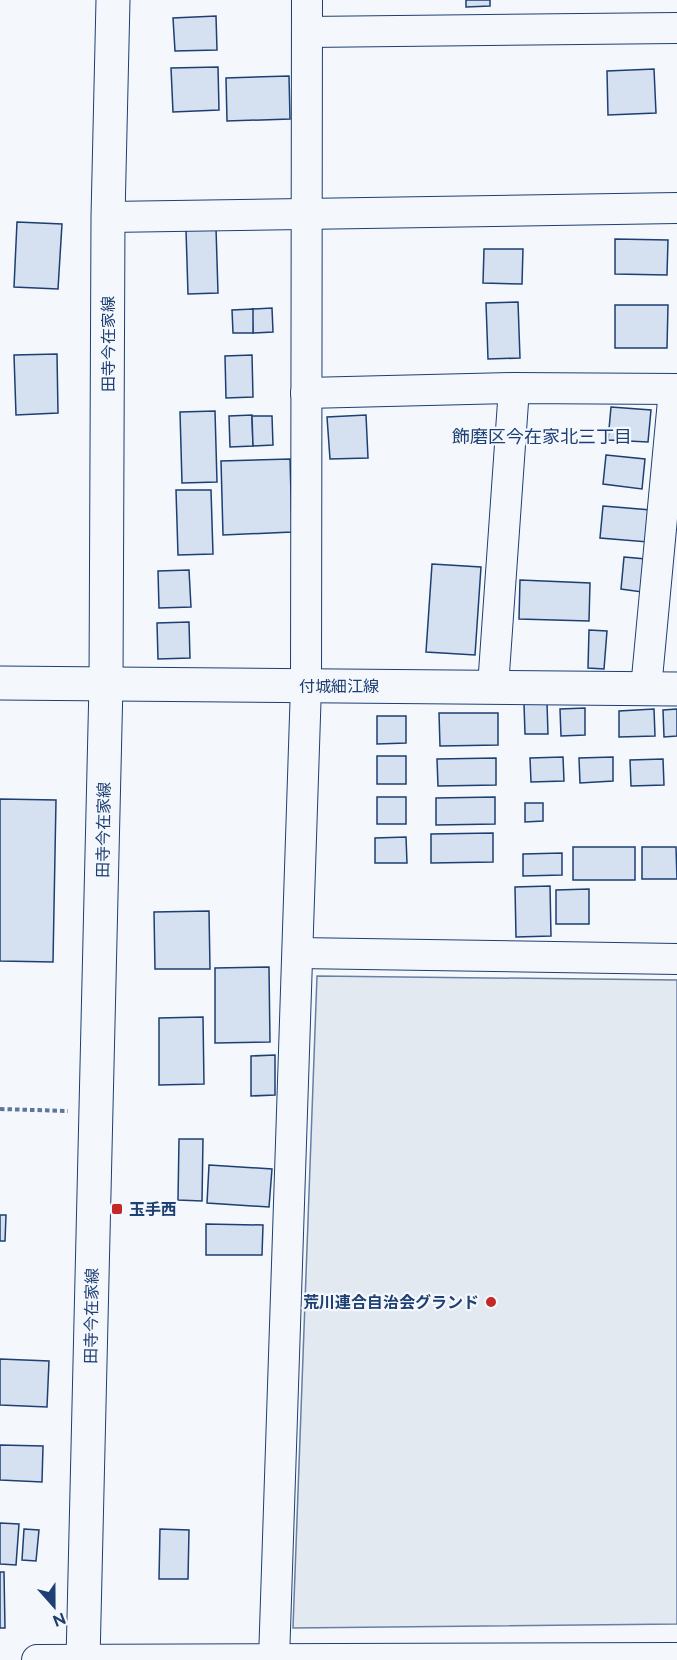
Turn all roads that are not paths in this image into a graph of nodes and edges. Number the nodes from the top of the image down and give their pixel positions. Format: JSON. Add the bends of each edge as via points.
{"nodes":[{"id":1,"x":113,"y":0,"type":"edge"},
{"id":2,"x":307,"y":0,"type":"edge"},
{"id":3,"x":677,"y":28,"type":"edge"},
{"id":4,"x":307,"y":32,"type":"junction"},
{"id":5,"x":677,"y":208,"type":"edge"},
{"id":6,"x":305,"y":212,"type":"junction"},
{"id":7,"x":108,"y":217,"type":"junction"},
{"id":8,"x":514,"y":388,"type":"junction"},
{"id":9,"x":676,"y":389,"type":"edge"},
{"id":10,"x":306,"y":393,"type":"junction"},
{"id":11,"x":0,"y":683,"type":"edge"},
{"id":12,"x":106,"y":684,"type":"junction"},
{"id":13,"x":306,"y":686,"type":"junction"},
{"id":14,"x":493,"y":687,"type":"junction"},
{"id":15,"x":661,"y":689,"type":"edge"},
{"id":16,"x":298,"y":953,"type":"junction"},
{"id":17,"x":677,"y":959,"type":"edge"},
{"id":18,"x":677,"y":1658,"type":"edge"},
{"id":19,"x":37,"y":1660,"type":"edge"},
{"id":20,"x":83,"y":1660,"type":"edge"},
{"id":21,"x":274,"y":1660,"type":"edge"}],
"edges":[{"from":1,"to":7,"type":"main road","name":"田寺今在家線"},
{"from":2,"to":4,"type":"street"},
{"from":3,"to":4,"type":"street"},
{"from":4,"to":6,"type":"street"},
{"from":5,"to":6,"type":"street"},
{"from":6,"to":7,"type":"street"},
{"from":6,"to":10,"type":"street"},
{"from":7,"to":12,"type":"main road","name":"田寺今在家線"},
{"from":8,"to":9,"type":"street"},
{"from":8,"to":10,"type":"street"},
{"from":8,"to":14,"type":"street"},
{"from":9,"to":15,"type":"street"},
{"from":10,"to":13,"type":"street"},
{"from":11,"to":12,"type":"main road","name":"付城細江線"},
{"from":12,"to":13,"type":"main road","name":"付城細江線"},
{"from":12,"to":20,"type":"main road","name":"田寺今在家線"},
{"from":13,"to":14,"type":"main road","name":"付城細江線"},
{"from":13,"to":16,"type":"street"},
{"from":14,"to":15,"type":"main road","name":"付城細江線"},
{"from":16,"to":17,"type":"street"},
{"from":16,"to":21,"type":"street"},
{"from":18,"to":21,"type":"street"},
{"from":19,"to":20,"type":"street"},
{"from":20,"to":21,"type":"street"}]}
